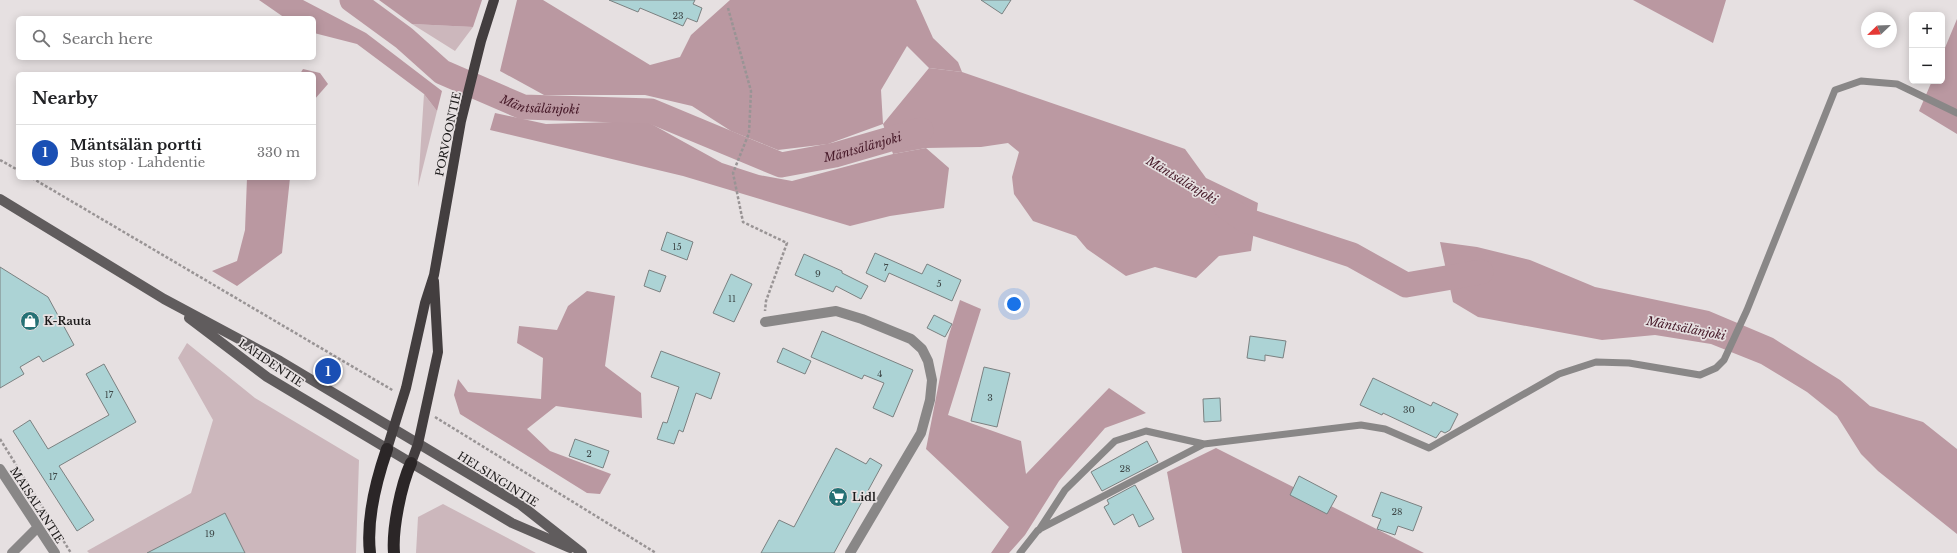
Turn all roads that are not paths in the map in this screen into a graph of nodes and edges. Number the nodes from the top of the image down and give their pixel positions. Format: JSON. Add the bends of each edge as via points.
{"nodes":[{"id":1,"x":494,"y":0,"type":"edge"},
{"id":2,"x":1957,"y":113,"type":"edge"},
{"id":3,"x":0,"y":199,"type":"edge"},
{"id":4,"x":434,"y":275,"type":"junction"},
{"id":5,"x":164,"y":299,"type":"junction"},
{"id":6,"x":765,"y":322,"type":"road end"},
{"id":7,"x":393,"y":430,"type":"junction"},
{"id":8,"x":418,"y":444,"type":"junction"},
{"id":9,"x":1204,"y":444,"type":"junction"},
{"id":10,"x":387,"y":449,"type":"junction"},
{"id":11,"x":411,"y":463,"type":"junction"},
{"id":12,"x":0,"y":469,"type":"edge"},
{"id":13,"x":38,"y":527,"type":"junction"},
{"id":14,"x":1038,"y":530,"type":"junction"},
{"id":15,"x":12,"y":553,"type":"edge"},
{"id":16,"x":55,"y":553,"type":"edge"},
{"id":17,"x":370,"y":553,"type":"edge"},
{"id":18,"x":394,"y":553,"type":"edge"},
{"id":19,"x":581,"y":553,"type":"edge"},
{"id":20,"x":850,"y":553,"type":"edge"},
{"id":21,"x":1020,"y":553,"type":"edge"}],
"edges":[{"from":1,"to":4,"type":"main road","name":"PORVOONTIE","via":[[461,121]]},
{"from":2,"to":9,"type":"lane","via":[[1897,84],[1861,81],[1835,90],[1747,310],[1724,360],[1716,368],[1700,375],[1629,363],[1596,362],[1559,374],[1429,448],[1385,429],[1361,425]]},
{"from":3,"to":5,"type":"main road","name":"LAHDENTIE"},
{"from":4,"to":7,"type":"main road","name":"PORVOONTIE","via":[[425,303],[404,397]]},
{"from":4,"to":8,"type":"main road","name":"PORVOONTIE","via":[[438,352]]},
{"from":5,"to":7,"type":"main road","name":"LAHDENTIE","via":[[280,361]]},
{"from":5,"to":10,"type":"main road","name":"LAHDENTIE","via":[[267,377]]},
{"from":6,"to":20,"type":"street","via":[[836,311],[862,318],[911,339],[922,349],[928,361],[932,380],[930,400],[921,433]]},
{"from":7,"to":8,"type":"main road","name":"LAHDENTIE"},
{"from":7,"to":10,"type":"main road","name":"PORVOONTIE"},
{"from":8,"to":11,"type":"main road","name":"PORVOONTIE"},
{"from":8,"to":19,"type":"main road","name":"HELSINGINTIE","via":[[521,505]]},
{"from":9,"to":14,"type":"lane"},
{"from":9,"to":14,"type":"lane","via":[[1146,431],[1115,441],[1065,490]]},
{"from":10,"to":11,"type":"main road","name":"LAHDENTIE"},
{"from":10,"to":17,"type":"highway","via":[[375,484]]},
{"from":11,"to":18,"type":"highway","via":[[404,482],[393,542]]},
{"from":11,"to":19,"type":"main road","name":"HELSINGINTIE","via":[[512,523]]},
{"from":12,"to":13,"type":"street","name":"MAISALANTIE"},
{"from":13,"to":15,"type":"street"},
{"from":13,"to":16,"type":"street","name":"MAISALANTIE"},
{"from":14,"to":21,"type":"lane"}]}
